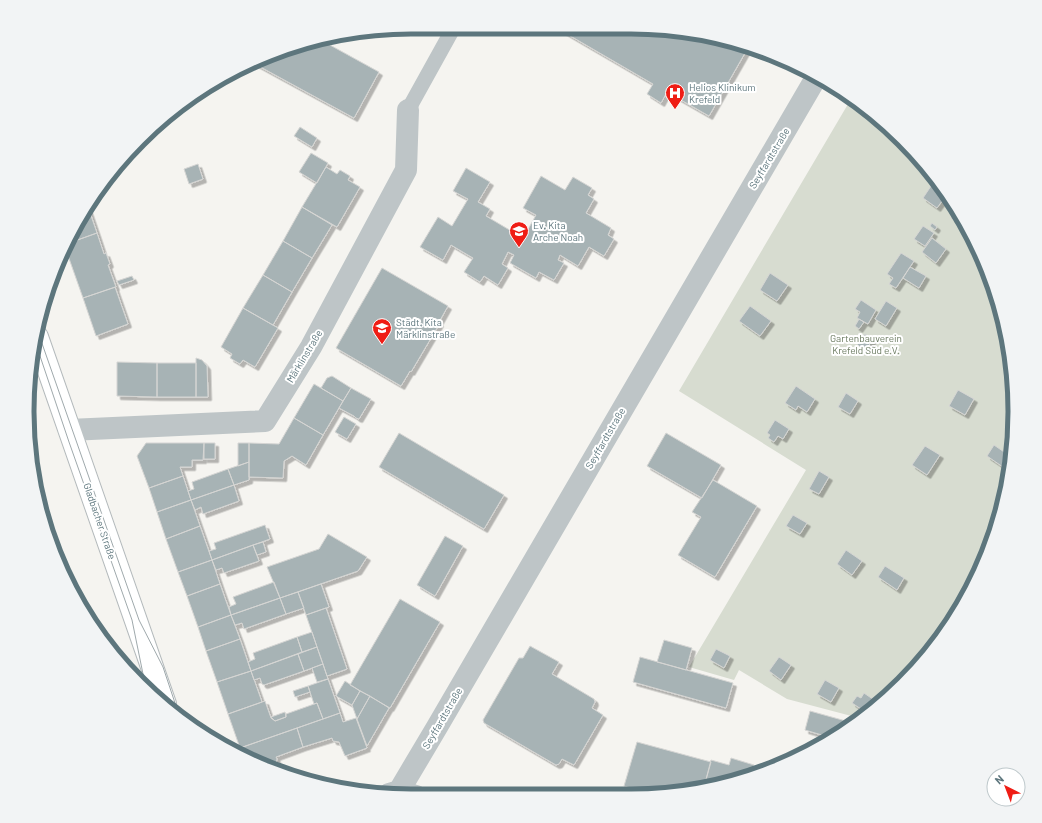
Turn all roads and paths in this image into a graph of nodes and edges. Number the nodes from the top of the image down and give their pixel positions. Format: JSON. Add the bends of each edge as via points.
{"nodes":[{"id":1,"x":450,"y":34,"type":"edge"},
{"id":2,"x":814,"y":82,"type":"edge"},
{"id":3,"x":408,"y":110,"type":"joint"},
{"id":4,"x":40,"y":345,"type":"edge"},
{"id":5,"x":68,"y":430,"type":"junction"},
{"id":6,"x":161,"y":693,"type":"edge"},
{"id":7,"x":404,"y":789,"type":"edge"}],
"edges":[{"from":1,"to":3,"type":"lane"},
{"from":2,"to":7,"type":"street","name":"Seyffardtstraße"},
{"from":3,"to":5,"type":"street","name":"Märklinstraße","via":[[406,170],[311,347],[265,421]]},
{"from":4,"to":5,"type":"main road","name":"Gladbacher Straße"},
{"from":5,"to":6,"type":"main road","name":"Gladbacher Straße"}]}
